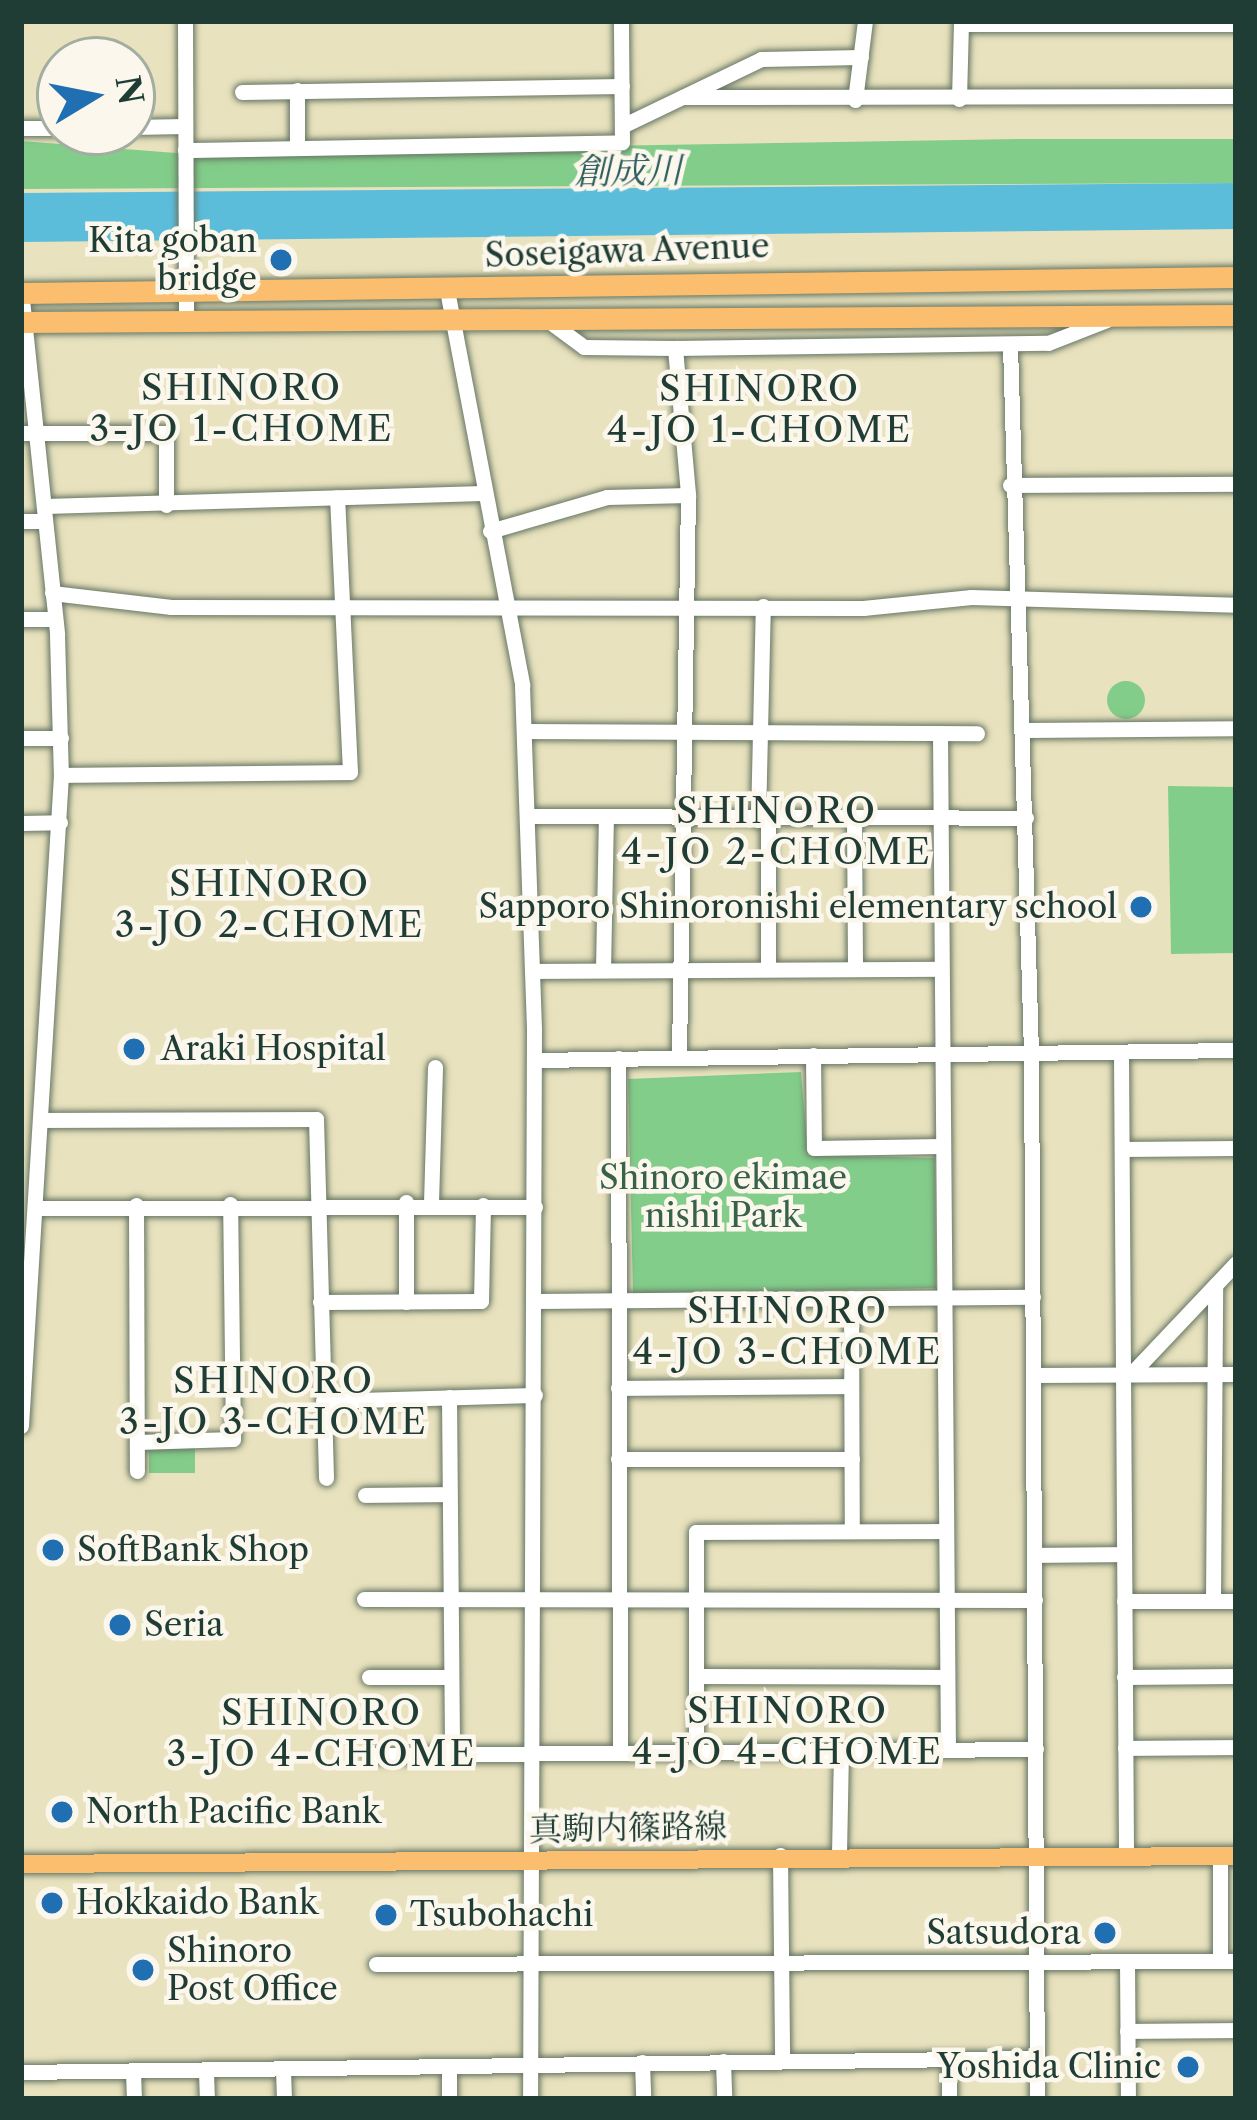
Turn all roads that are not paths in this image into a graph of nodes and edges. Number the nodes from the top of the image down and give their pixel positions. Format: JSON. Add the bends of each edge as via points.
{"nodes":[{"id":1,"x":184,"y":21,"type":"edge"},
{"id":2,"x":621,"y":21,"type":"edge"},
{"id":3,"x":865,"y":21,"type":"edge"},
{"id":4,"x":961,"y":22,"type":"edge"},
{"id":5,"x":1051,"y":23,"type":"edge"},
{"id":6,"x":1138,"y":23,"type":"edge"},
{"id":7,"x":1236,"y":25,"type":"edge"},
{"id":8,"x":861,"y":57,"type":"junction"},
{"id":9,"x":622,"y":86,"type":"junction"},
{"id":10,"x":297,"y":90,"type":"junction"},
{"id":11,"x":242,"y":92,"type":"dead end"},
{"id":12,"x":1236,"y":96,"type":"edge"},
{"id":13,"x":683,"y":97,"type":"junction"},
{"id":14,"x":959,"y":99,"type":"junction"},
{"id":15,"x":855,"y":100,"type":"junction"},
{"id":16,"x":185,"y":126,"type":"junction"},
{"id":17,"x":622,"y":126,"type":"junction"},
{"id":18,"x":156,"y":127,"type":"edge"},
{"id":19,"x":297,"y":148,"type":"junction"},
{"id":20,"x":185,"y":150,"type":"junction"},
{"id":21,"x":1236,"y":277,"type":"edge"},
{"id":22,"x":707,"y":280,"type":"junction"},
{"id":23,"x":186,"y":290,"type":"junction"},
{"id":24,"x":447,"y":290,"type":"junction"},
{"id":25,"x":21,"y":292,"type":"edge"},
{"id":26,"x":1236,"y":315,"type":"edge"},
{"id":27,"x":1115,"y":317,"type":"junction"},
{"id":28,"x":448,"y":319,"type":"junction"},
{"id":29,"x":546,"y":319,"type":"junction"},
{"id":30,"x":707,"y":319,"type":"junction"},
{"id":31,"x":186,"y":321,"type":"junction"},
{"id":32,"x":22,"y":322,"type":"edge"},
{"id":33,"x":1010,"y":345,"type":"junction"},
{"id":34,"x":675,"y":348,"type":"junction"},
{"id":35,"x":29,"y":433,"type":"edge"},
{"id":36,"x":1236,"y":484,"type":"edge"},
{"id":37,"x":1010,"y":485,"type":"junction"},
{"id":38,"x":483,"y":493,"type":"junction"},
{"id":39,"x":688,"y":495,"type":"junction"},
{"id":40,"x":337,"y":496,"type":"junction"},
{"id":41,"x":166,"y":505,"type":"junction"},
{"id":42,"x":45,"y":513,"type":"junction"},
{"id":43,"x":21,"y":521,"type":"edge"},
{"id":44,"x":490,"y":531,"type":"junction"},
{"id":45,"x":52,"y":593,"type":"junction"},
{"id":46,"x":1015,"y":597,"type":"junction"},
{"id":47,"x":688,"y":604,"type":"junction"},
{"id":48,"x":763,"y":605,"type":"junction"},
{"id":49,"x":1236,"y":605,"type":"edge"},
{"id":50,"x":341,"y":608,"type":"junction"},
{"id":51,"x":506,"y":609,"type":"junction"},
{"id":52,"x":21,"y":619,"type":"edge"},
{"id":53,"x":55,"y":619,"type":"junction"},
{"id":54,"x":1236,"y":728,"type":"edge"},
{"id":55,"x":1024,"y":730,"type":"junction"},
{"id":56,"x":524,"y":731,"type":"junction"},
{"id":57,"x":684,"y":732,"type":"junction"},
{"id":58,"x":760,"y":733,"type":"junction"},
{"id":59,"x":940,"y":733,"type":"junction"},
{"id":60,"x":977,"y":734,"type":"dead end"},
{"id":61,"x":21,"y":738,"type":"edge"},
{"id":62,"x":61,"y":738,"type":"junction"},
{"id":63,"x":61,"y":775,"type":"junction"},
{"id":64,"x":526,"y":815,"type":"junction"},
{"id":65,"x":606,"y":818,"type":"junction"},
{"id":66,"x":940,"y":818,"type":"junction"},
{"id":67,"x":1026,"y":818,"type":"junction"},
{"id":68,"x":683,"y":819,"type":"junction"},
{"id":69,"x":854,"y":819,"type":"junction"},
{"id":70,"x":763,"y":820,"type":"junction"},
{"id":71,"x":60,"y":822,"type":"junction"},
{"id":72,"x":21,"y":823,"type":"edge"},
{"id":73,"x":768,"y":967,"type":"junction"},
{"id":74,"x":855,"y":968,"type":"junction"},
{"id":75,"x":940,"y":968,"type":"junction"},
{"id":76,"x":680,"y":969,"type":"junction"},
{"id":77,"x":603,"y":970,"type":"junction"},
{"id":78,"x":532,"y":971,"type":"junction"},
{"id":79,"x":1236,"y":1050,"type":"edge"},
{"id":80,"x":1031,"y":1054,"type":"junction"},
{"id":81,"x":1121,"y":1054,"type":"junction"},
{"id":82,"x":813,"y":1055,"type":"junction"},
{"id":83,"x":941,"y":1055,"type":"junction"},
{"id":84,"x":679,"y":1057,"type":"junction"},
{"id":85,"x":618,"y":1058,"type":"junction"},
{"id":86,"x":534,"y":1060,"type":"junction"},
{"id":87,"x":435,"y":1067,"type":"dead end"},
{"id":88,"x":21,"y":1081,"type":"edge"},
{"id":89,"x":43,"y":1081,"type":"junction"},
{"id":90,"x":41,"y":1120,"type":"junction"},
{"id":91,"x":942,"y":1146,"type":"junction"},
{"id":92,"x":1122,"y":1148,"type":"junction"},
{"id":93,"x":1236,"y":1148,"type":"edge"},
{"id":94,"x":406,"y":1202,"type":"junction"},
{"id":95,"x":316,"y":1203,"type":"junction"},
{"id":96,"x":430,"y":1203,"type":"junction"},
{"id":97,"x":230,"y":1204,"type":"junction"},
{"id":98,"x":136,"y":1205,"type":"junction"},
{"id":99,"x":483,"y":1205,"type":"junction"},
{"id":100,"x":535,"y":1207,"type":"junction"},
{"id":101,"x":36,"y":1208,"type":"junction"},
{"id":102,"x":1236,"y":1263,"type":"edge"},
{"id":103,"x":26,"y":1283,"type":"edge"},
{"id":104,"x":1215,"y":1285,"type":"junction"},
{"id":105,"x":1033,"y":1297,"type":"junction"},
{"id":106,"x":851,"y":1298,"type":"junction"},
{"id":107,"x":943,"y":1298,"type":"junction"},
{"id":108,"x":618,"y":1300,"type":"junction"},
{"id":109,"x":535,"y":1301,"type":"junction"},
{"id":110,"x":320,"y":1302,"type":"junction"},
{"id":111,"x":406,"y":1302,"type":"junction"},
{"id":112,"x":24,"y":1358,"type":"edge"},
{"id":113,"x":1127,"y":1374,"type":"junction"},
{"id":114,"x":1215,"y":1374,"type":"junction"},
{"id":115,"x":1236,"y":1374,"type":"edge"},
{"id":116,"x":1034,"y":1375,"type":"junction"},
{"id":117,"x":851,"y":1386,"type":"junction"},
{"id":118,"x":618,"y":1388,"type":"junction"},
{"id":119,"x":535,"y":1395,"type":"junction"},
{"id":120,"x":449,"y":1397,"type":"junction"},
{"id":121,"x":322,"y":1401,"type":"junction"},
{"id":122,"x":21,"y":1426,"type":"edge"},
{"id":123,"x":137,"y":1442,"type":"junction"},
{"id":124,"x":618,"y":1459,"type":"junction"},
{"id":125,"x":852,"y":1459,"type":"junction"},
{"id":126,"x":137,"y":1471,"type":"dead end"},
{"id":127,"x":326,"y":1478,"type":"dead end"},
{"id":128,"x":449,"y":1494,"type":"junction"},
{"id":129,"x":365,"y":1495,"type":"dead end"},
{"id":130,"x":852,"y":1531,"type":"junction"},
{"id":131,"x":946,"y":1531,"type":"junction"},
{"id":132,"x":1124,"y":1554,"type":"junction"},
{"id":133,"x":1034,"y":1555,"type":"junction"},
{"id":134,"x":536,"y":1595,"type":"junction"},
{"id":135,"x":451,"y":1598,"type":"junction"},
{"id":136,"x":364,"y":1599,"type":"dead end"},
{"id":137,"x":619,"y":1600,"type":"junction"},
{"id":138,"x":695,"y":1600,"type":"junction"},
{"id":139,"x":946,"y":1600,"type":"junction"},
{"id":140,"x":1035,"y":1600,"type":"junction"},
{"id":141,"x":1213,"y":1600,"type":"junction"},
{"id":142,"x":1124,"y":1601,"type":"junction"},
{"id":143,"x":1236,"y":1601,"type":"edge"},
{"id":144,"x":696,"y":1676,"type":"junction"},
{"id":145,"x":1236,"y":1676,"type":"edge"},
{"id":146,"x":369,"y":1677,"type":"dead end"},
{"id":147,"x":452,"y":1677,"type":"junction"},
{"id":148,"x":947,"y":1677,"type":"junction"},
{"id":149,"x":1124,"y":1677,"type":"junction"},
{"id":150,"x":1236,"y":1747,"type":"edge"},
{"id":151,"x":1125,"y":1748,"type":"junction"},
{"id":152,"x":1036,"y":1749,"type":"junction"},
{"id":153,"x":948,"y":1750,"type":"junction"},
{"id":154,"x":841,"y":1751,"type":"junction"},
{"id":155,"x":696,"y":1752,"type":"junction"},
{"id":156,"x":537,"y":1753,"type":"junction"},
{"id":157,"x":620,"y":1753,"type":"junction"},
{"id":158,"x":452,"y":1754,"type":"junction"},
{"id":159,"x":370,"y":1755,"type":"dead end"},
{"id":160,"x":780,"y":1855,"type":"junction"},
{"id":161,"x":839,"y":1855,"type":"junction"},
{"id":162,"x":1036,"y":1856,"type":"junction"},
{"id":163,"x":1228,"y":1856,"type":"edge"},
{"id":164,"x":1126,"y":1857,"type":"junction"},
{"id":165,"x":534,"y":1861,"type":"junction"},
{"id":166,"x":21,"y":1864,"type":"edge"},
{"id":167,"x":1127,"y":1961,"type":"junction"},
{"id":168,"x":1228,"y":1961,"type":"edge"},
{"id":169,"x":1037,"y":1962,"type":"junction"},
{"id":170,"x":376,"y":1964,"type":"dead end"},
{"id":171,"x":782,"y":1964,"type":"junction"},
{"id":172,"x":535,"y":1968,"type":"junction"},
{"id":173,"x":1236,"y":2030,"type":"edge"},
{"id":174,"x":1127,"y":2031,"type":"junction"},
{"id":175,"x":1037,"y":2058,"type":"junction"},
{"id":176,"x":949,"y":2059,"type":"junction"},
{"id":177,"x":723,"y":2061,"type":"junction"},
{"id":178,"x":782,"y":2061,"type":"junction"},
{"id":179,"x":642,"y":2062,"type":"junction"},
{"id":180,"x":531,"y":2065,"type":"junction"},
{"id":181,"x":449,"y":2067,"type":"junction"},
{"id":182,"x":284,"y":2070,"type":"junction"},
{"id":183,"x":133,"y":2071,"type":"junction"},
{"id":184,"x":21,"y":2072,"type":"edge"},
{"id":185,"x":206,"y":2072,"type":"junction"},
{"id":186,"x":134,"y":2099,"type":"edge"},
{"id":187,"x":207,"y":2099,"type":"edge"},
{"id":188,"x":284,"y":2099,"type":"edge"},
{"id":189,"x":449,"y":2099,"type":"edge"},
{"id":190,"x":530,"y":2099,"type":"edge"},
{"id":191,"x":643,"y":2099,"type":"edge"},
{"id":192,"x":724,"y":2099,"type":"edge"},
{"id":193,"x":949,"y":2099,"type":"edge"},
{"id":194,"x":1037,"y":2099,"type":"edge"},
{"id":195,"x":1128,"y":2099,"type":"edge"}],
"edges":[{"from":1,"to":16,"type":"street"},
{"from":2,"to":9,"type":"street"},
{"from":3,"to":8,"type":"street"},
{"from":4,"to":5,"type":"street"},
{"from":4,"to":14,"type":"street"},
{"from":5,"to":6,"type":"street"},
{"from":6,"to":7,"type":"street"},
{"from":8,"to":13,"type":"street","via":[[761,59]]},
{"from":8,"to":15,"type":"street"},
{"from":9,"to":10,"type":"street"},
{"from":9,"to":17,"type":"street"},
{"from":10,"to":11,"type":"street"},
{"from":10,"to":19,"type":"street"},
{"from":12,"to":14,"type":"street"},
{"from":13,"to":15,"type":"street"},
{"from":13,"to":17,"type":"street"},
{"from":14,"to":15,"type":"street"},
{"from":16,"to":18,"type":"street"},
{"from":16,"to":20,"type":"street"},
{"from":17,"to":19,"type":"street","via":[[622,142]]},
{"from":19,"to":20,"type":"street"},
{"from":20,"to":23,"type":"street"},
{"from":21,"to":22,"type":"highway","name":"Soseigawa Avenue"},
{"from":22,"to":24,"type":"highway","name":"Soseigawa Avenue"},
{"from":22,"to":30,"type":"highway"},
{"from":23,"to":24,"type":"highway","name":"Soseigawa Avenue"},
{"from":23,"to":25,"type":"highway","name":"Soseigawa Avenue"},
{"from":23,"to":31,"type":"street"},
{"from":24,"to":28,"type":"street"},
{"from":25,"to":32,"type":"street"},
{"from":26,"to":27,"type":"highway","name":"Soseigawa Avenue"},
{"from":27,"to":30,"type":"highway","name":"Soseigawa Avenue"},
{"from":27,"to":33,"type":"street","via":[[1048,343]]},
{"from":28,"to":29,"type":"highway","name":"Soseigawa Avenue"},
{"from":28,"to":31,"type":"highway","name":"Soseigawa Avenue"},
{"from":28,"to":38,"type":"street"},
{"from":29,"to":30,"type":"highway","name":"Soseigawa Avenue"},
{"from":29,"to":34,"type":"street","via":[[584,347]]},
{"from":31,"to":32,"type":"highway","name":"Soseigawa Avenue"},
{"from":32,"to":35,"type":"street"},
{"from":33,"to":34,"type":"street"},
{"from":33,"to":37,"type":"street"},
{"from":34,"to":39,"type":"street"},
{"from":35,"to":41,"type":"street","via":[[166,433]]},
{"from":35,"to":42,"type":"street"},
{"from":36,"to":37,"type":"street"},
{"from":37,"to":46,"type":"street"},
{"from":38,"to":40,"type":"street"},
{"from":38,"to":44,"type":"street"},
{"from":39,"to":44,"type":"street","via":[[607,497]]},
{"from":39,"to":47,"type":"street"},
{"from":40,"to":41,"type":"street"},
{"from":40,"to":50,"type":"street"},
{"from":41,"to":42,"type":"street"},
{"from":42,"to":43,"type":"street"},
{"from":42,"to":45,"type":"street"},
{"from":44,"to":51,"type":"street"},
{"from":45,"to":50,"type":"street","via":[[171,607]]},
{"from":45,"to":53,"type":"street"},
{"from":46,"to":48,"type":"street"},
{"from":46,"to":49,"type":"street"},
{"from":46,"to":55,"type":"street"},
{"from":47,"to":48,"type":"street"},
{"from":47,"to":51,"type":"street"},
{"from":47,"to":57,"type":"street"},
{"from":48,"to":58,"type":"street"},
{"from":50,"to":51,"type":"street"},
{"from":50,"to":63,"type":"street","via":[[350,772]]},
{"from":51,"to":56,"type":"street"},
{"from":52,"to":53,"type":"street"},
{"from":53,"to":62,"type":"street"},
{"from":54,"to":55,"type":"street"},
{"from":55,"to":67,"type":"street"},
{"from":56,"to":57,"type":"street"},
{"from":56,"to":64,"type":"street"},
{"from":57,"to":58,"type":"street"},
{"from":57,"to":68,"type":"street"},
{"from":58,"to":59,"type":"street"},
{"from":58,"to":70,"type":"street"},
{"from":59,"to":60,"type":"street"},
{"from":59,"to":66,"type":"street"},
{"from":61,"to":62,"type":"street"},
{"from":62,"to":63,"type":"street"},
{"from":63,"to":71,"type":"street"},
{"from":64,"to":65,"type":"street"},
{"from":64,"to":78,"type":"street"},
{"from":65,"to":68,"type":"street"},
{"from":65,"to":77,"type":"street"},
{"from":66,"to":67,"type":"street"},
{"from":66,"to":69,"type":"street"},
{"from":66,"to":75,"type":"street"},
{"from":67,"to":80,"type":"street"},
{"from":68,"to":70,"type":"street"},
{"from":68,"to":76,"type":"street"},
{"from":69,"to":70,"type":"street"},
{"from":69,"to":74,"type":"street"},
{"from":70,"to":73,"type":"street"},
{"from":71,"to":72,"type":"street"},
{"from":71,"to":89,"type":"street"},
{"from":73,"to":74,"type":"street"},
{"from":73,"to":76,"type":"street"},
{"from":74,"to":75,"type":"street"},
{"from":75,"to":83,"type":"street"},
{"from":76,"to":77,"type":"street"},
{"from":76,"to":84,"type":"street"},
{"from":77,"to":78,"type":"street"},
{"from":78,"to":86,"type":"street"},
{"from":79,"to":81,"type":"street"},
{"from":80,"to":81,"type":"street"},
{"from":80,"to":83,"type":"street"},
{"from":80,"to":105,"type":"street"},
{"from":81,"to":92,"type":"street"},
{"from":82,"to":83,"type":"street"},
{"from":82,"to":84,"type":"street"},
{"from":82,"to":91,"type":"street","via":[[814,1148]]},
{"from":83,"to":91,"type":"street"},
{"from":84,"to":85,"type":"street"},
{"from":85,"to":86,"type":"street"},
{"from":85,"to":108,"type":"street"},
{"from":86,"to":100,"type":"street"},
{"from":87,"to":96,"type":"street"},
{"from":88,"to":89,"type":"street"},
{"from":89,"to":90,"type":"street"},
{"from":90,"to":95,"type":"street","via":[[316,1119]]},
{"from":90,"to":101,"type":"street"},
{"from":91,"to":107,"type":"street"},
{"from":92,"to":93,"type":"street"},
{"from":92,"to":113,"type":"street"},
{"from":94,"to":95,"type":"street"},
{"from":94,"to":96,"type":"street"},
{"from":94,"to":111,"type":"street"},
{"from":95,"to":97,"type":"street"},
{"from":95,"to":110,"type":"street"},
{"from":96,"to":99,"type":"street"},
{"from":97,"to":98,"type":"street"},
{"from":97,"to":123,"type":"street","via":[[233,1439]]},
{"from":98,"to":101,"type":"street"},
{"from":98,"to":123,"type":"street"},
{"from":99,"to":100,"type":"street"},
{"from":99,"to":111,"type":"street","via":[[481,1301]]},
{"from":100,"to":109,"type":"street"},
{"from":101,"to":103,"type":"street"},
{"from":102,"to":104,"type":"street"},
{"from":103,"to":112,"type":"street"},
{"from":104,"to":113,"type":"street"},
{"from":104,"to":114,"type":"street"},
{"from":105,"to":107,"type":"street"},
{"from":105,"to":116,"type":"street"},
{"from":106,"to":107,"type":"street"},
{"from":106,"to":108,"type":"street"},
{"from":106,"to":117,"type":"street"},
{"from":107,"to":131,"type":"street"},
{"from":108,"to":109,"type":"street"},
{"from":108,"to":118,"type":"street"},
{"from":109,"to":119,"type":"street"},
{"from":110,"to":111,"type":"street"},
{"from":110,"to":121,"type":"street"},
{"from":112,"to":122,"type":"street"},
{"from":113,"to":114,"type":"street"},
{"from":113,"to":116,"type":"street"},
{"from":113,"to":132,"type":"street"},
{"from":114,"to":115,"type":"street"},
{"from":114,"to":141,"type":"street"},
{"from":116,"to":133,"type":"street"},
{"from":117,"to":118,"type":"street"},
{"from":117,"to":125,"type":"street"},
{"from":118,"to":124,"type":"street"},
{"from":119,"to":120,"type":"street"},
{"from":119,"to":134,"type":"street"},
{"from":120,"to":121,"type":"street"},
{"from":120,"to":128,"type":"street"},
{"from":121,"to":127,"type":"street"},
{"from":123,"to":126,"type":"street"},
{"from":124,"to":125,"type":"street"},
{"from":124,"to":137,"type":"street"},
{"from":125,"to":130,"type":"street"},
{"from":128,"to":129,"type":"street"},
{"from":128,"to":135,"type":"street"},
{"from":130,"to":131,"type":"street"},
{"from":130,"to":138,"type":"street","via":[[696,1532]]},
{"from":131,"to":139,"type":"street"},
{"from":132,"to":133,"type":"street"},
{"from":132,"to":142,"type":"street"},
{"from":133,"to":140,"type":"street"},
{"from":134,"to":135,"type":"street"},
{"from":134,"to":137,"type":"street"},
{"from":134,"to":156,"type":"street"},
{"from":135,"to":136,"type":"street"},
{"from":135,"to":147,"type":"street"},
{"from":137,"to":138,"type":"street"},
{"from":137,"to":157,"type":"street"},
{"from":138,"to":139,"type":"street"},
{"from":138,"to":144,"type":"street"},
{"from":139,"to":140,"type":"street"},
{"from":139,"to":148,"type":"street"},
{"from":140,"to":152,"type":"street"},
{"from":141,"to":142,"type":"street"},
{"from":141,"to":143,"type":"street"},
{"from":142,"to":149,"type":"street"},
{"from":144,"to":148,"type":"street"},
{"from":144,"to":155,"type":"street"},
{"from":145,"to":149,"type":"street"},
{"from":146,"to":147,"type":"street"},
{"from":147,"to":158,"type":"street"},
{"from":148,"to":153,"type":"street"},
{"from":149,"to":151,"type":"street"},
{"from":150,"to":151,"type":"street"},
{"from":151,"to":164,"type":"street"},
{"from":152,"to":153,"type":"street"},
{"from":152,"to":162,"type":"street"},
{"from":153,"to":154,"type":"street"},
{"from":154,"to":155,"type":"street"},
{"from":154,"to":161,"type":"street"},
{"from":155,"to":157,"type":"street"},
{"from":156,"to":157,"type":"street"},
{"from":156,"to":158,"type":"street"},
{"from":156,"to":165,"type":"street"},
{"from":158,"to":159,"type":"street"},
{"from":160,"to":161,"type":"main road","name":"真駒内篠路線"},
{"from":160,"to":165,"type":"main road","name":"真駒内篠路線"},
{"from":160,"to":171,"type":"street"},
{"from":161,"to":162,"type":"main road","name":"真駒内篠路線"},
{"from":162,"to":164,"type":"main road","name":"真駒内篠路線"},
{"from":162,"to":169,"type":"street"},
{"from":163,"to":164,"type":"main road","name":"真駒内篠路線"},
{"from":163,"to":168,"type":"street"},
{"from":165,"to":166,"type":"main road","name":"真駒内篠路線"},
{"from":165,"to":172,"type":"street"},
{"from":167,"to":168,"type":"street"},
{"from":167,"to":169,"type":"street"},
{"from":167,"to":174,"type":"street"},
{"from":169,"to":171,"type":"street"},
{"from":169,"to":175,"type":"street"},
{"from":170,"to":172,"type":"street"},
{"from":171,"to":172,"type":"street"},
{"from":171,"to":178,"type":"street"},
{"from":172,"to":180,"type":"street"},
{"from":173,"to":174,"type":"street"},
{"from":174,"to":195,"type":"street"},
{"from":175,"to":176,"type":"street"},
{"from":175,"to":194,"type":"street"},
{"from":176,"to":178,"type":"street"},
{"from":176,"to":193,"type":"street"},
{"from":177,"to":178,"type":"street"},
{"from":177,"to":179,"type":"street"},
{"from":177,"to":192,"type":"street"},
{"from":179,"to":180,"type":"street"},
{"from":179,"to":191,"type":"street"},
{"from":180,"to":181,"type":"street"},
{"from":180,"to":190,"type":"street"},
{"from":181,"to":182,"type":"street"},
{"from":181,"to":189,"type":"street"},
{"from":182,"to":185,"type":"street"},
{"from":182,"to":188,"type":"street"},
{"from":183,"to":184,"type":"street"},
{"from":183,"to":185,"type":"street"},
{"from":183,"to":186,"type":"street"},
{"from":185,"to":187,"type":"street"}]}
